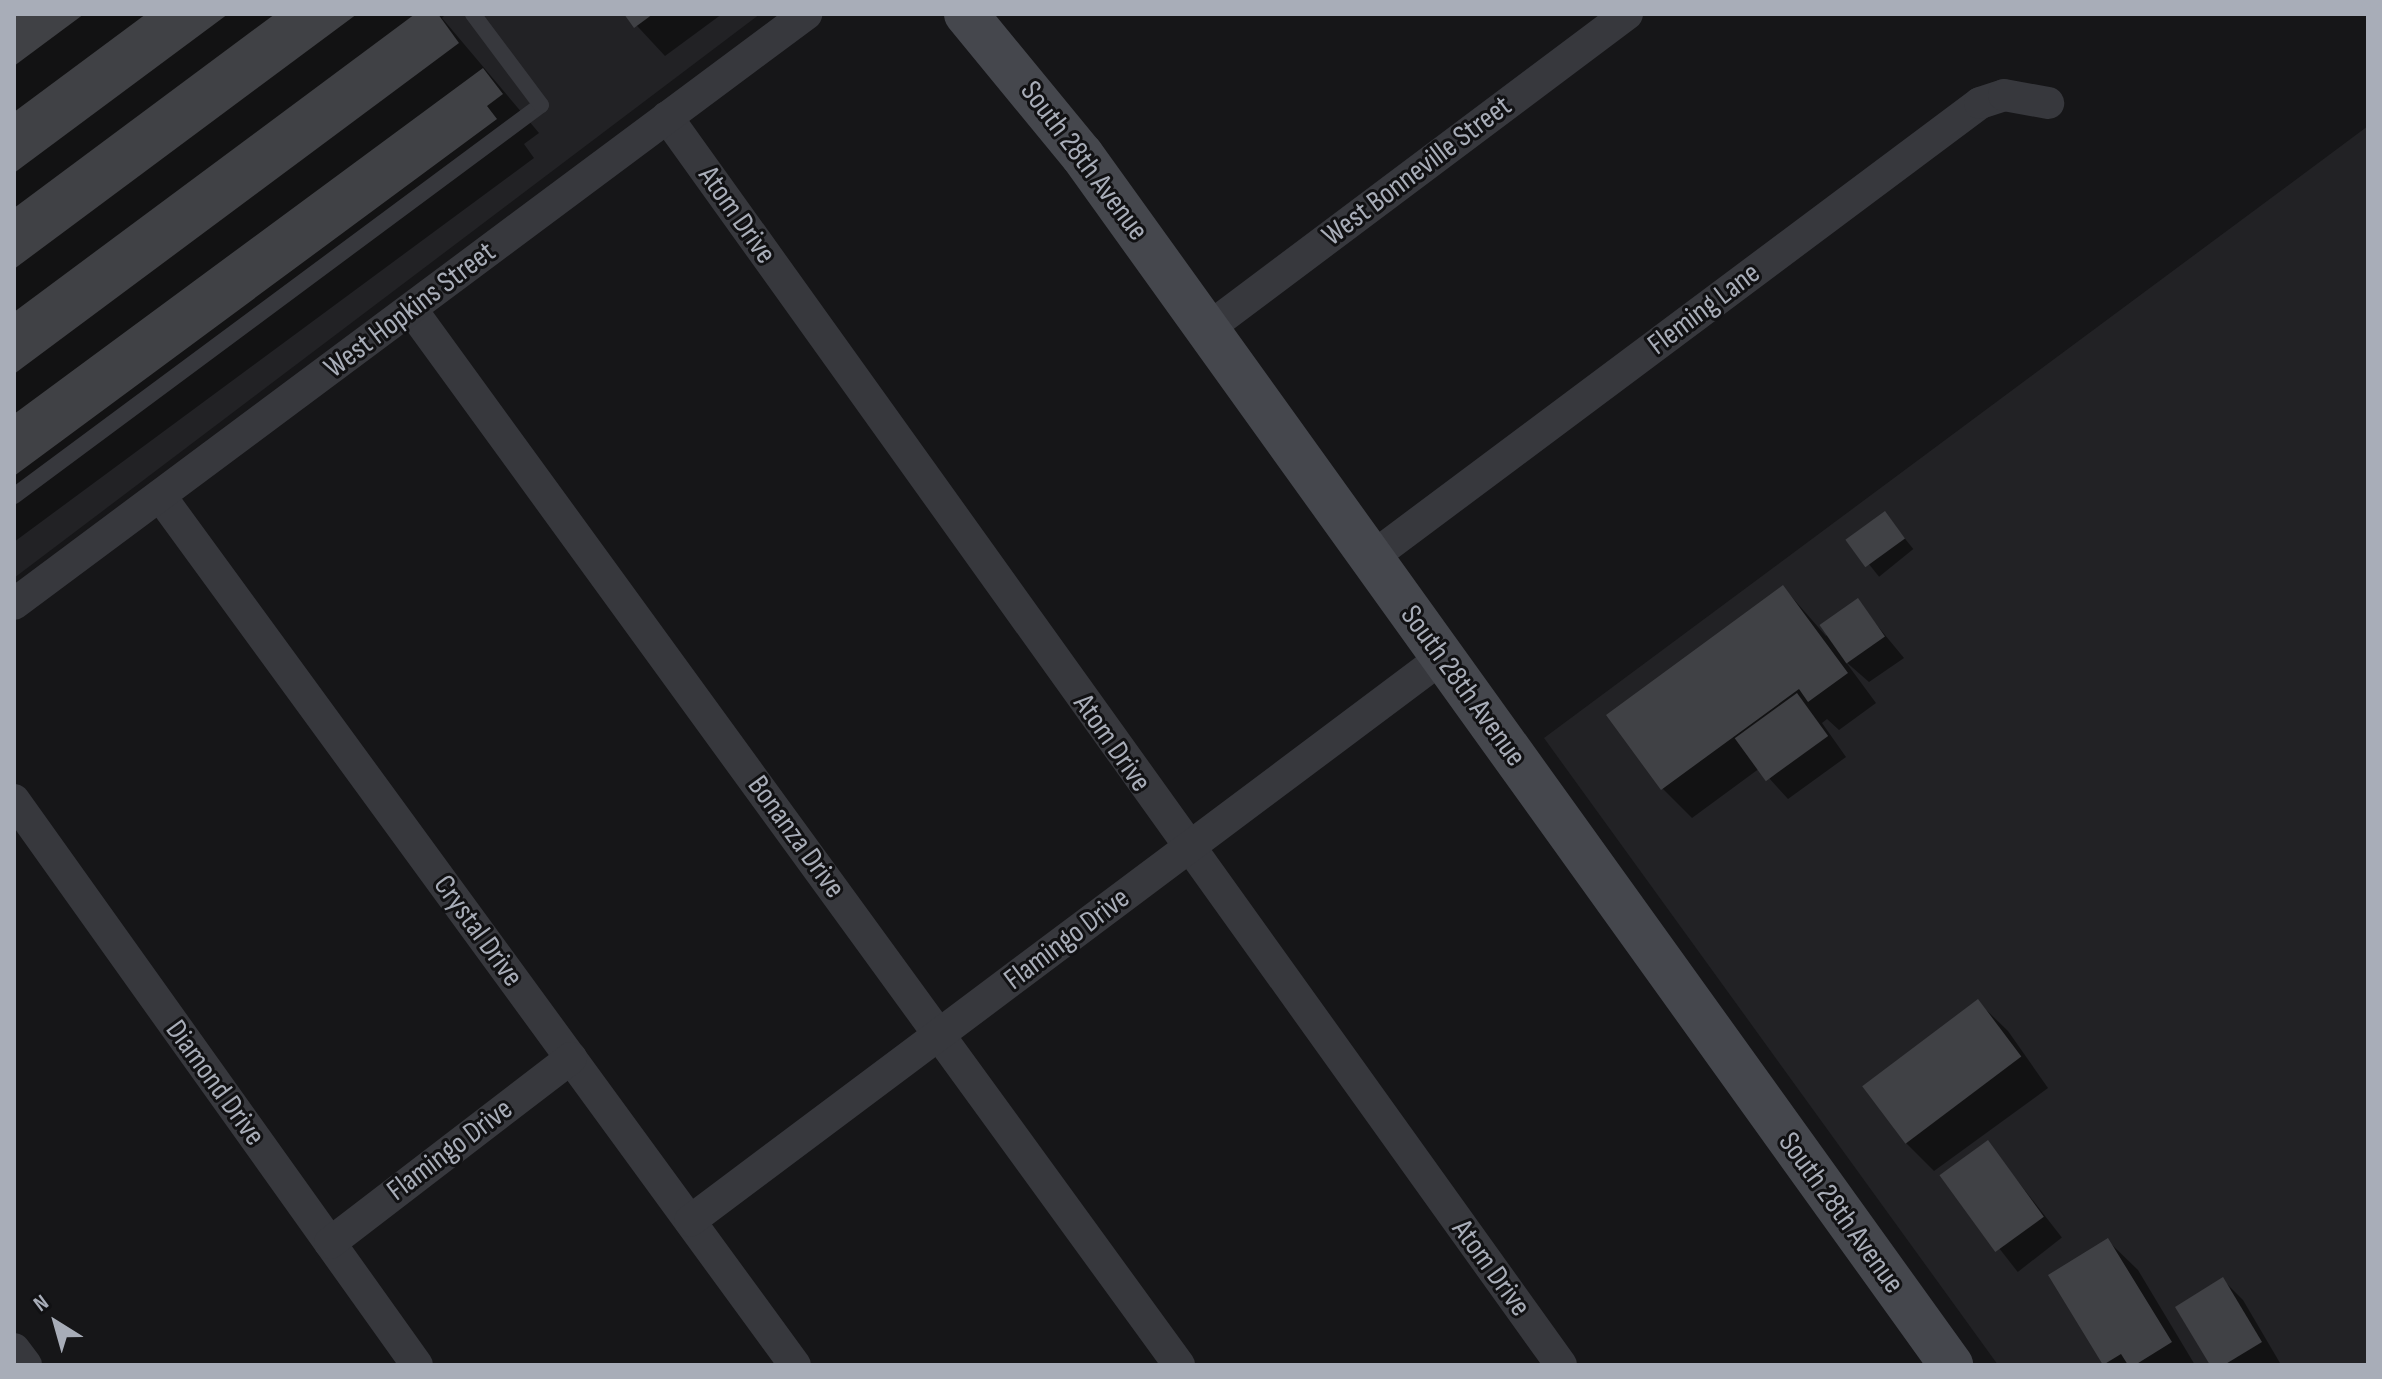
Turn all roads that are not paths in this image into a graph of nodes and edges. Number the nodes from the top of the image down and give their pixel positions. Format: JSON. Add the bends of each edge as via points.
{"nodes":[{"id":1,"x":473,"y":14,"type":"edge"},
{"id":2,"x":806,"y":14,"type":"edge"},
{"id":3,"x":966,"y":14,"type":"edge"},
{"id":4,"x":1627,"y":14,"type":"edge"},
{"id":5,"x":2048,"y":103,"type":"dead end"},
{"id":6,"x":667,"y":117,"type":"junction"},
{"id":7,"x":411,"y":309,"type":"junction"},
{"id":8,"x":1207,"y":329,"type":"junction"},
{"id":9,"x":14,"y":496,"type":"edge"},
{"id":10,"x":161,"y":497,"type":"junction"},
{"id":11,"x":1371,"y":558,"type":"junction"},
{"id":12,"x":14,"y":604,"type":"edge"},
{"id":13,"x":1443,"y":657,"type":"junction"},
{"id":14,"x":14,"y":800,"type":"edge"},
{"id":15,"x":1188,"y":848,"type":"junction"},
{"id":16,"x":940,"y":1034,"type":"junction"},
{"id":17,"x":571,"y":1058,"type":"junction"},
{"id":18,"x":690,"y":1221,"type":"junction"},
{"id":19,"x":330,"y":1243,"type":"junction"},
{"id":20,"x":14,"y":1349,"type":"edge"},
{"id":21,"x":26,"y":1365,"type":"edge"},
{"id":22,"x":417,"y":1365,"type":"edge"},
{"id":23,"x":795,"y":1365,"type":"edge"},
{"id":24,"x":1179,"y":1365,"type":"edge"},
{"id":25,"x":1561,"y":1365,"type":"edge"},
{"id":26,"x":1951,"y":1365,"type":"edge"}],
"edges":[{"from":1,"to":9,"type":"lane","via":[[541,105]]},
{"from":2,"to":6,"type":"street","name":"West Hopkins Street"},
{"from":3,"to":8,"type":"main road","name":"South 28th Avenue","via":[[1042,100]]},
{"from":4,"to":8,"type":"street","name":"West Bonneville Street"},
{"from":5,"to":11,"type":"street","name":"Fleming Lane","via":[[2004,95],[1980,103]]},
{"from":6,"to":7,"type":"street","name":"West Hopkins Street"},
{"from":6,"to":15,"type":"street","name":"Atom Drive"},
{"from":7,"to":10,"type":"street","name":"West Hopkins Street"},
{"from":7,"to":16,"type":"street","name":"Bonanza Drive"},
{"from":8,"to":11,"type":"main road","name":"South 28th Avenue"},
{"from":10,"to":12,"type":"street","name":"West Hopkins Street"},
{"from":10,"to":17,"type":"street","name":"Crystal Drive"},
{"from":11,"to":13,"type":"main road","name":"South 28th Avenue"},
{"from":13,"to":15,"type":"street","name":"Flamingo Drive"},
{"from":13,"to":26,"type":"main road","name":"South 28th Avenue"},
{"from":14,"to":19,"type":"street","name":"Diamond Drive"},
{"from":15,"to":16,"type":"street","name":"Flamingo Drive"},
{"from":15,"to":25,"type":"street","name":"Atom Drive"},
{"from":16,"to":18,"type":"street","name":"Flamingo Drive"},
{"from":16,"to":24,"type":"street","name":"Bonanza Drive"},
{"from":17,"to":18,"type":"street","name":"Crystal Drive"},
{"from":17,"to":19,"type":"street","name":"Flamingo Drive"},
{"from":18,"to":23,"type":"street","name":"Crystal Drive"},
{"from":19,"to":22,"type":"street","name":"Diamond Drive"},
{"from":20,"to":21,"type":"street"}]}
